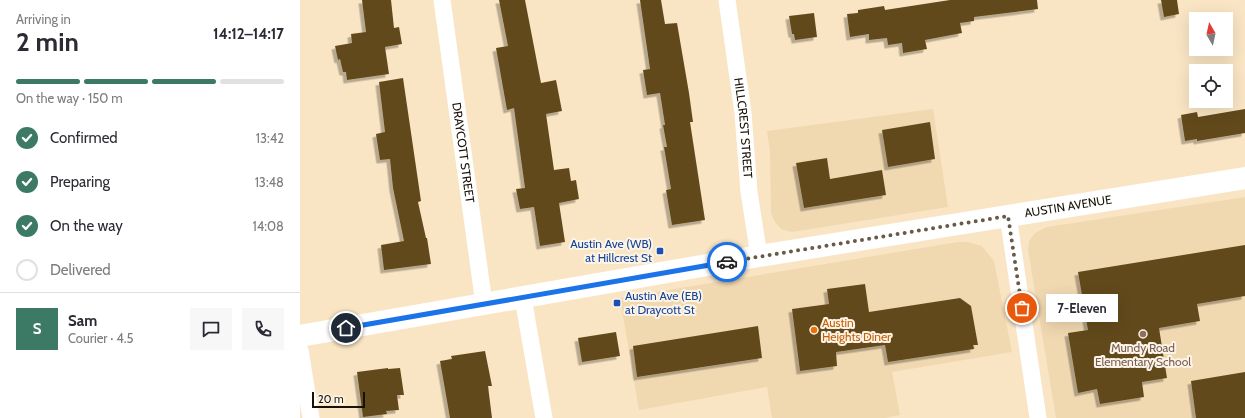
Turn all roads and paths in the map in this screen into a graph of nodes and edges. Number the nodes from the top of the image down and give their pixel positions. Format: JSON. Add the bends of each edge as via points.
{"nodes":[{"id":1,"x":442,"y":0,"type":"edge"},
{"id":2,"x":727,"y":0,"type":"edge"},
{"id":3,"x":1245,"y":178,"type":"edge"},
{"id":4,"x":1008,"y":216,"type":"junction"},
{"id":5,"x":759,"y":256,"type":"junction"},
{"id":6,"x":523,"y":298,"type":"junction"},
{"id":7,"x":484,"y":304,"type":"junction"},
{"id":8,"x":300,"y":336,"type":"edge"},
{"id":9,"x":300,"y":350,"type":"edge"},
{"id":10,"x":311,"y":418,"type":"edge"},
{"id":11,"x":544,"y":418,"type":"edge"},
{"id":12,"x":1038,"y":418,"type":"edge"}],
"edges":[{"from":1,"to":7,"type":"street","name":"DRAYCOTT STREET"},
{"from":2,"to":5,"type":"street","name":"HILLCREST STREET"},
{"from":3,"to":4,"type":"main road","name":"AUSTIN AVENUE"},
{"from":4,"to":5,"type":"main road","name":"AUSTIN AVENUE"},
{"from":4,"to":12,"type":"street"},
{"from":5,"to":6,"type":"main road","name":"AUSTIN AVENUE"},
{"from":6,"to":7,"type":"main road","name":"AUSTIN AVENUE"},
{"from":6,"to":11,"type":"street"},
{"from":7,"to":8,"type":"main road","name":"AUSTIN AVENUE"},
{"from":9,"to":10,"type":"street"}]}
